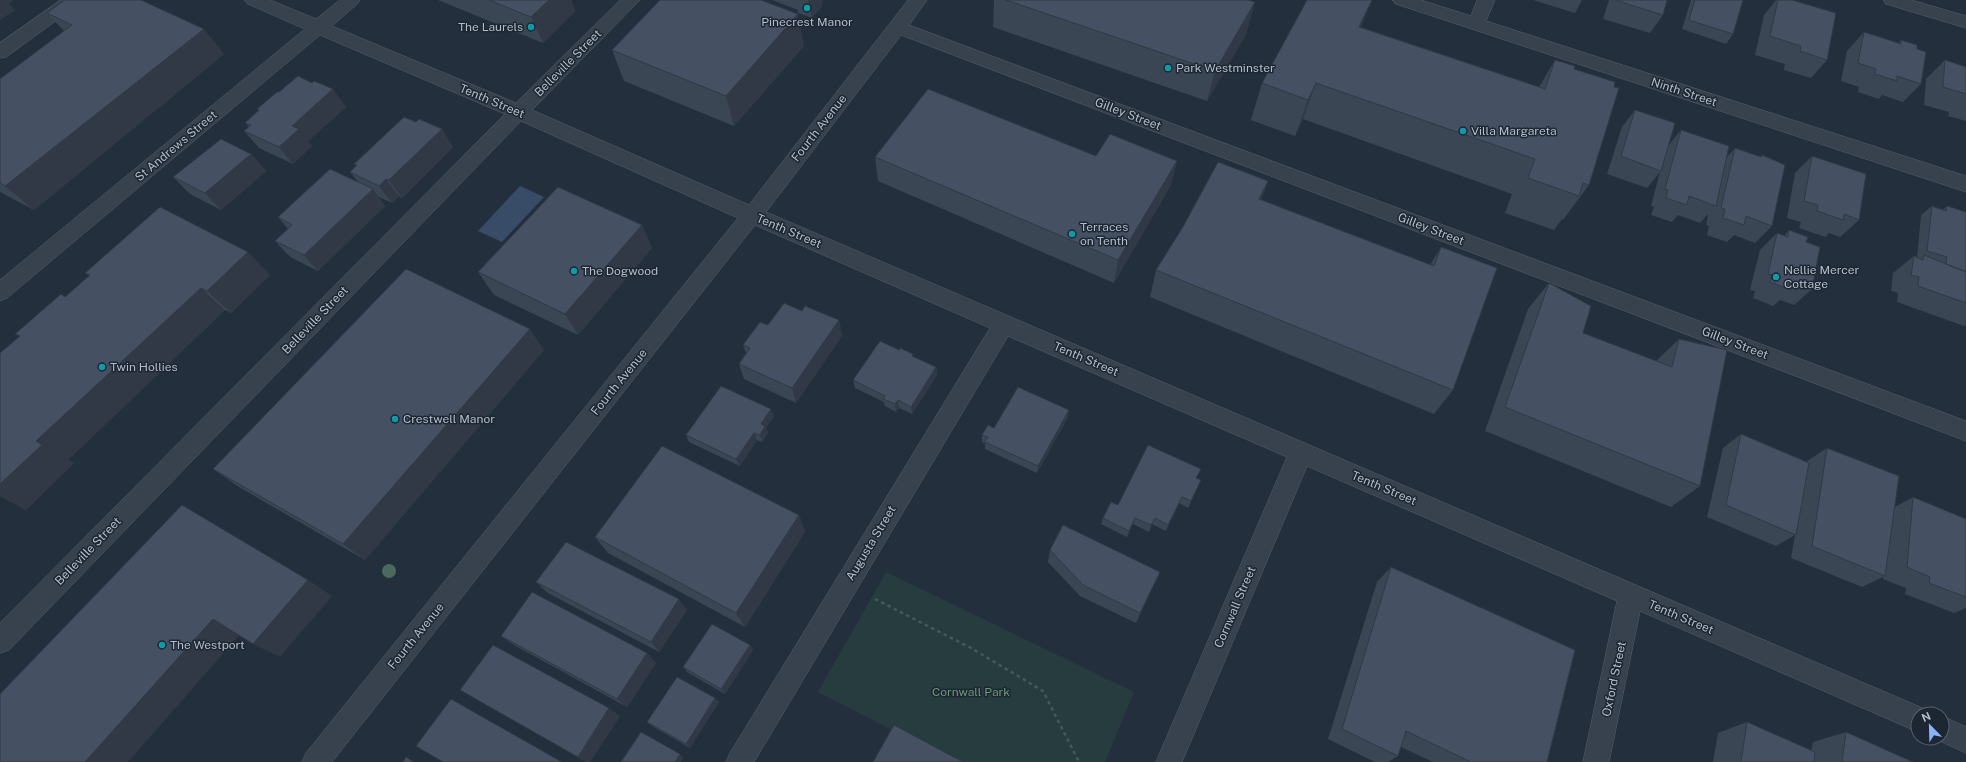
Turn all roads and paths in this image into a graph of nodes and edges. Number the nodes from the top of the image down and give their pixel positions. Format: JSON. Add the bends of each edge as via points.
{"nodes":[{"id":1,"x":73,"y":0,"type":"edge"},
{"id":2,"x":254,"y":0,"type":"edge"},
{"id":3,"x":351,"y":0,"type":"edge"},
{"id":4,"x":631,"y":0,"type":"edge"},
{"id":5,"x":918,"y":0,"type":"edge"},
{"id":6,"x":1402,"y":0,"type":"edge"},
{"id":7,"x":1486,"y":0,"type":"edge"},
{"id":8,"x":1892,"y":0,"type":"edge"},
{"id":9,"x":1966,"y":22,"type":"edge"},
{"id":10,"x":1476,"y":24,"type":"junction"},
{"id":11,"x":897,"y":27,"type":"junction"},
{"id":12,"x":318,"y":28,"type":"junction"},
{"id":13,"x":0,"y":52,"type":"edge"},
{"id":14,"x":519,"y":112,"type":"junction"},
{"id":15,"x":1966,"y":184,"type":"edge"},
{"id":16,"x":752,"y":215,"type":"junction"},
{"id":17,"x":0,"y":292,"type":"edge"},
{"id":18,"x":1004,"y":324,"type":"junction"},
{"id":19,"x":1966,"y":431,"type":"edge"},
{"id":20,"x":1300,"y":452,"type":"junction"},
{"id":21,"x":846,"y":584,"type":"junction"},
{"id":22,"x":1631,"y":595,"type":"junction"},
{"id":23,"x":0,"y":641,"type":"edge"},
{"id":24,"x":1910,"y":716,"type":"edge"},
{"id":25,"x":1950,"y":733,"type":"edge"},
{"id":26,"x":1966,"y":740,"type":"edge"},
{"id":27,"x":315,"y":762,"type":"edge"},
{"id":28,"x":739,"y":762,"type":"edge"},
{"id":29,"x":1079,"y":762,"type":"edge"},
{"id":30,"x":1169,"y":762,"type":"edge"},
{"id":31,"x":1596,"y":762,"type":"edge"}],
"edges":[{"from":1,"to":13,"type":"street"},
{"from":2,"to":12,"type":"street","name":"Tenth Street"},
{"from":3,"to":12,"type":"street","name":"St Andrews Street"},
{"from":4,"to":14,"type":"street","name":"Belleville Street"},
{"from":5,"to":11,"type":"street","name":"Fourth Avenue"},
{"from":6,"to":10,"type":"street","name":"Ninth Street"},
{"from":7,"to":10,"type":"street"},
{"from":8,"to":9,"type":"lane"},
{"from":10,"to":15,"type":"street","name":"Ninth Street"},
{"from":11,"to":16,"type":"street","name":"Fourth Avenue"},
{"from":11,"to":19,"type":"street","name":"Gilley Street"},
{"from":12,"to":14,"type":"street","name":"Tenth Street"},
{"from":12,"to":17,"type":"street","name":"St Andrews Street"},
{"from":14,"to":16,"type":"street","name":"Tenth Street"},
{"from":14,"to":23,"type":"street","name":"Belleville Street"},
{"from":16,"to":18,"type":"street","name":"Tenth Street"},
{"from":16,"to":27,"type":"street","name":"Fourth Avenue"},
{"from":18,"to":20,"type":"street","name":"Tenth Street"},
{"from":18,"to":21,"type":"street","name":"Augusta Street"},
{"from":20,"to":22,"type":"street","name":"Tenth Street"},
{"from":20,"to":30,"type":"street","name":"Cornwall Street"},
{"from":21,"to":28,"type":"street","name":"Augusta Street"},
{"from":21,"to":29,"type":"path","via":[[971,648],[1043,691]]},
{"from":22,"to":24,"type":"street","name":"Tenth Street"},
{"from":22,"to":31,"type":"street","name":"Oxford Street"},
{"from":25,"to":26,"type":"street"}]}
